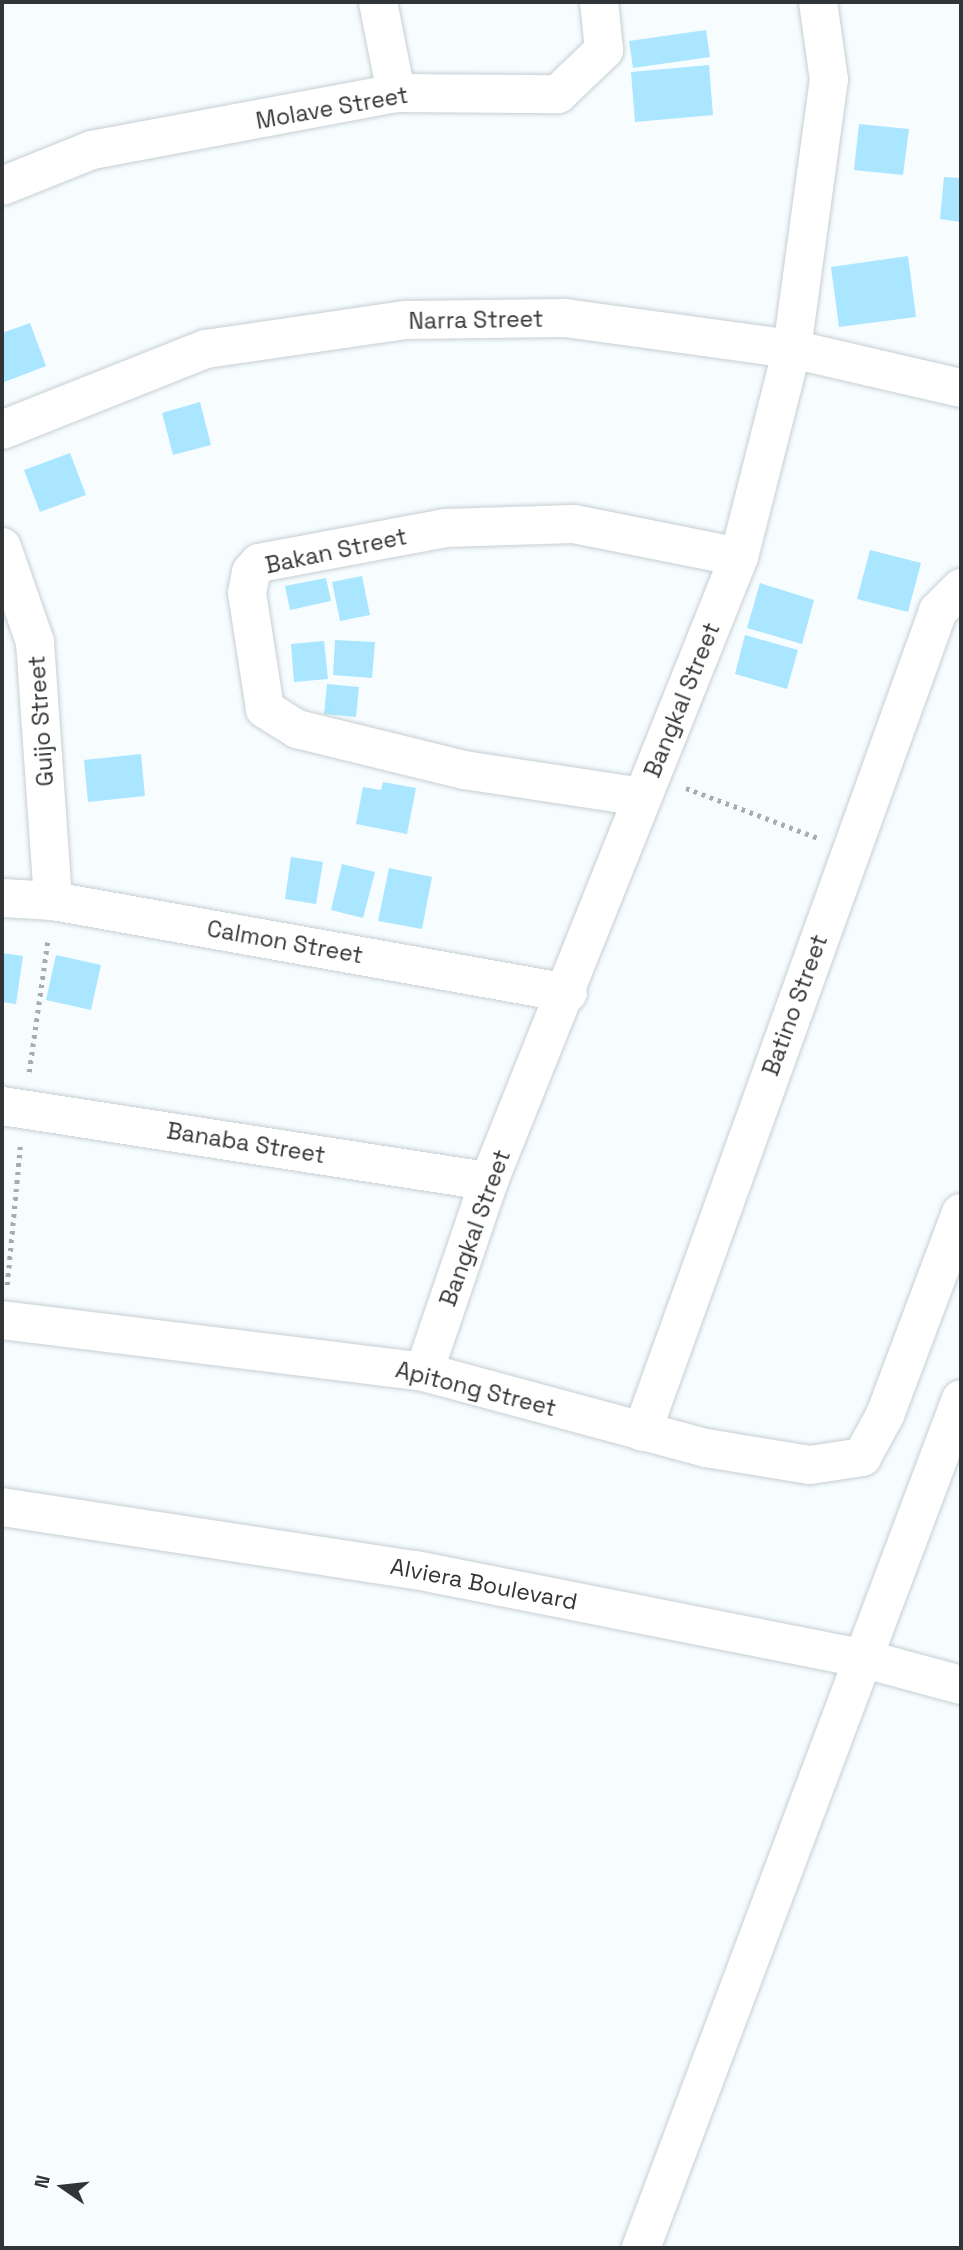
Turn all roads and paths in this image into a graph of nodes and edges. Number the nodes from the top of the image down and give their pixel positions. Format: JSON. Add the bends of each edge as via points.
{"nodes":[{"id":1,"x":378,"y":2,"type":"edge"},
{"id":2,"x":599,"y":2,"type":"edge"},
{"id":3,"x":817,"y":2,"type":"edge"},
{"id":4,"x":396,"y":93,"type":"junction"},
{"id":5,"x":2,"y":186,"type":"edge"},
{"id":6,"x":792,"y":349,"type":"junction"},
{"id":7,"x":961,"y":388,"type":"edge"},
{"id":8,"x":2,"y":430,"type":"edge"},
{"id":9,"x":2,"y":547,"type":"edge"},
{"id":10,"x":738,"y":557,"type":"junction"},
{"id":11,"x":961,"y":588,"type":"edge"},
{"id":12,"x":647,"y":787,"type":"junction"},
{"id":13,"x":851,"y":850,"type":"junction"},
{"id":14,"x":2,"y":898,"type":"edge"},
{"id":15,"x":53,"y":901,"type":"junction"},
{"id":16,"x":568,"y":993,"type":"junction"},
{"id":17,"x":2,"y":1106,"type":"edge"},
{"id":18,"x":489,"y":1181,"type":"junction"},
{"id":19,"x":961,"y":1213,"type":"edge"},
{"id":20,"x":2,"y":1320,"type":"edge"},
{"id":21,"x":424,"y":1372,"type":"junction"},
{"id":22,"x":961,"y":1399,"type":"edge"},
{"id":23,"x":642,"y":1432,"type":"junction"},
{"id":24,"x":2,"y":1507,"type":"edge"},
{"id":25,"x":865,"y":1659,"type":"junction"},
{"id":26,"x":961,"y":1685,"type":"edge"},
{"id":27,"x":641,"y":2248,"type":"edge"}],
"edges":[{"from":1,"to":4,"type":"street"},
{"from":2,"to":4,"type":"street","name":"Molave Street","via":[[604,50],[558,94]]},
{"from":3,"to":6,"type":"street","name":"Bangkal Street","via":[[829,80]]},
{"from":4,"to":5,"type":"street","name":"Molave Street","via":[[92,150]]},
{"from":6,"to":7,"type":"street","name":"Narra Street"},
{"from":6,"to":8,"type":"street","name":"Narra Street","via":[[565,318],[406,320],[206,349]]},
{"from":6,"to":10,"type":"street","name":"Bangkal Street"},
{"from":9,"to":15,"type":"street","name":"Guijo Street","via":[[35,642]]},
{"from":10,"to":12,"type":"street","name":"Bangkal Street"},
{"from":10,"to":12,"type":"street","name":"Bakan Street","via":[[574,524],[446,528],[259,563],[251,572],[247,593],[265,709],[297,729],[464,770]]},
{"from":11,"to":13,"type":"street","name":"Batino Street","via":[[938,611]]},
{"from":12,"to":13,"type":"path"},
{"from":12,"to":16,"type":"street","name":"Bangkal Street"},
{"from":13,"to":23,"type":"street","name":"Batino Street"},
{"from":14,"to":15,"type":"street","name":"Calmon Street"},
{"from":15,"to":16,"type":"street","name":"Calmon Street"},
{"from":16,"to":18,"type":"street","name":"Bangkal Street"},
{"from":17,"to":18,"type":"street","name":"Banaba Street"},
{"from":18,"to":21,"type":"street","name":"Bangkal Street"},
{"from":19,"to":23,"type":"street","name":"Apitong Street","via":[[886,1415],[862,1457],[810,1465]]},
{"from":20,"to":21,"type":"street","name":"Apitong Street"},
{"from":21,"to":23,"type":"street","name":"Apitong Street"},
{"from":22,"to":25,"type":"street"},
{"from":24,"to":25,"type":"street","name":"Alviera Boulevard","via":[[416,1570]]},
{"from":25,"to":26,"type":"street","name":"Alviera Boulevard"},
{"from":25,"to":27,"type":"street"}]}
